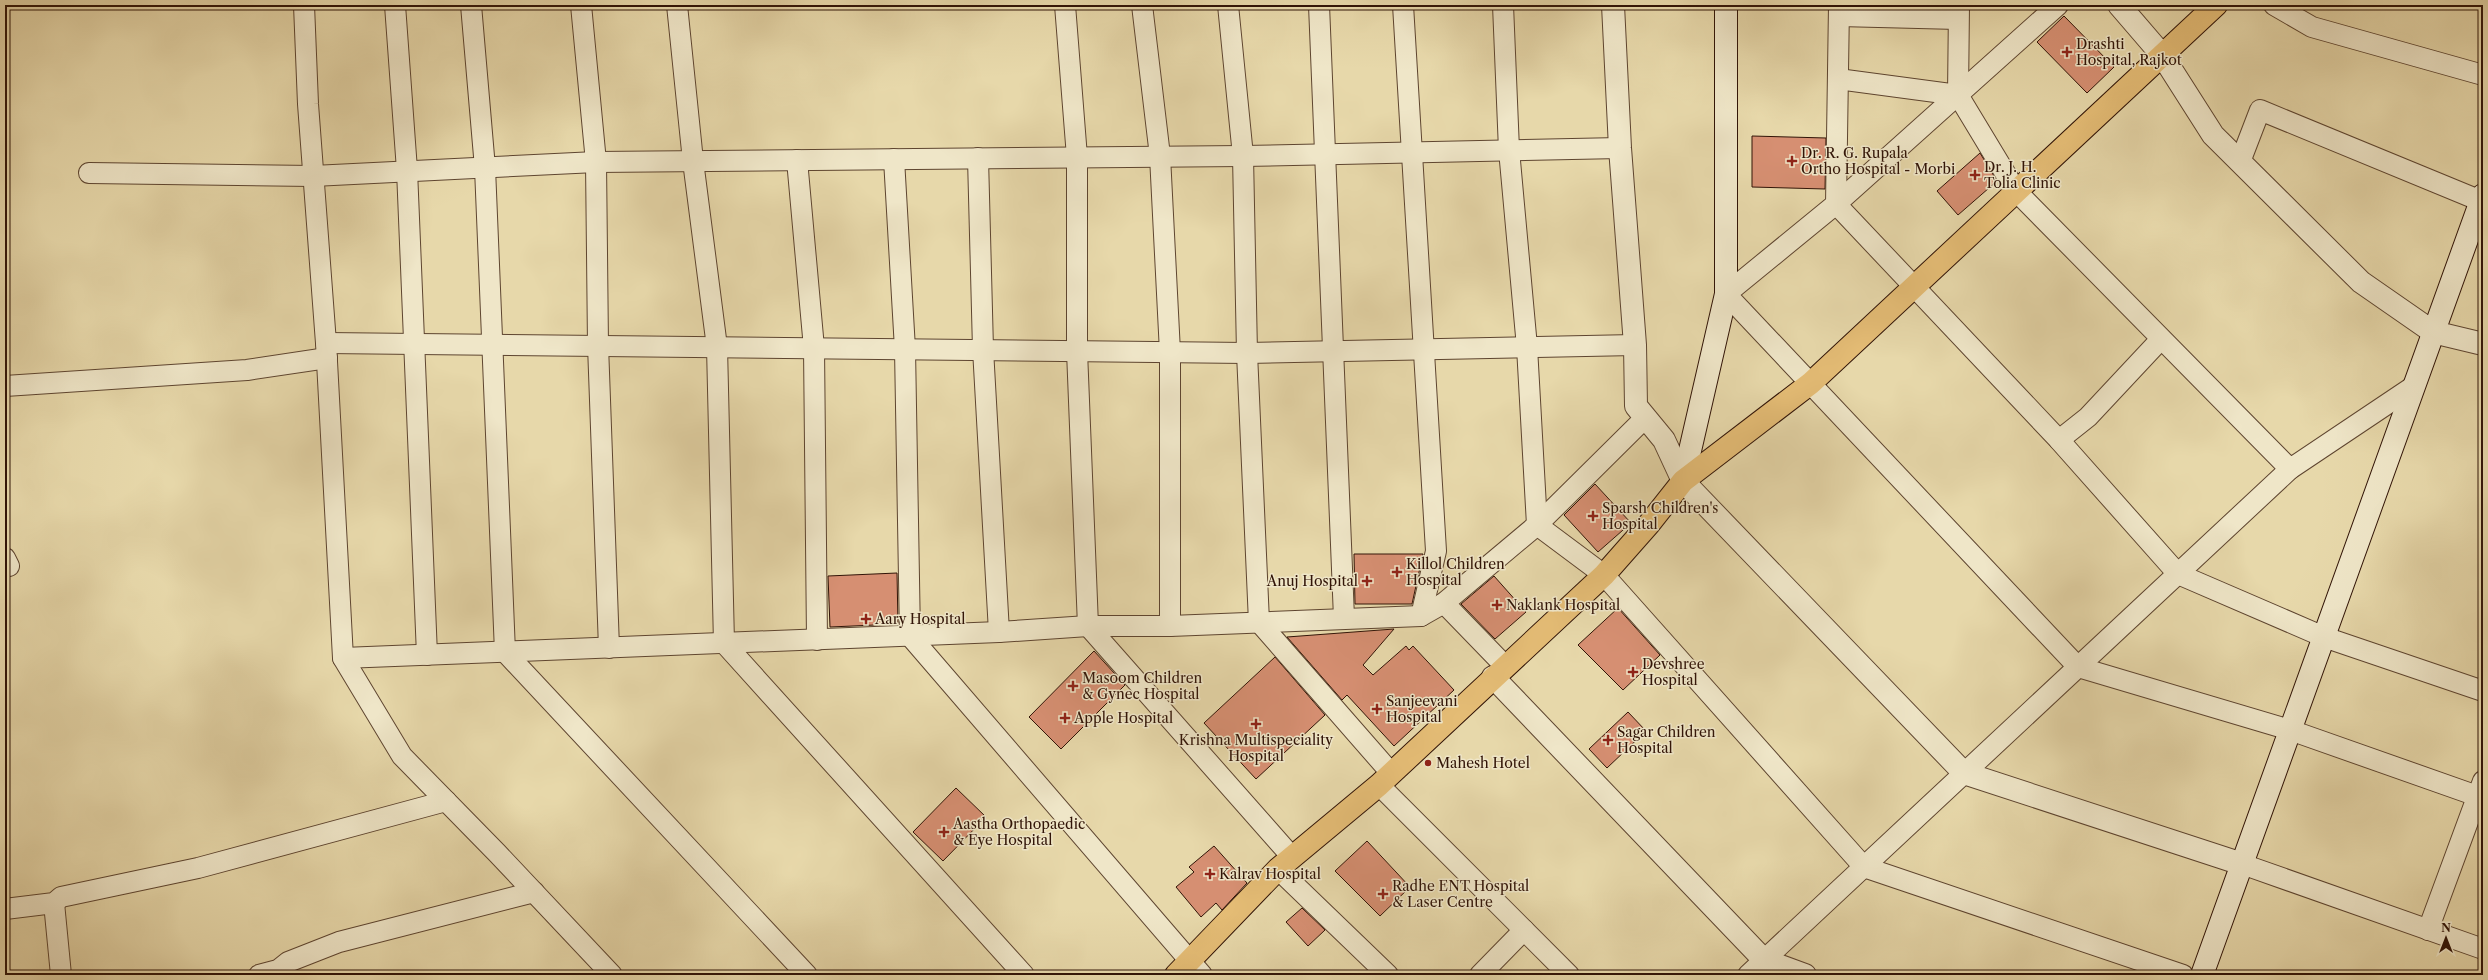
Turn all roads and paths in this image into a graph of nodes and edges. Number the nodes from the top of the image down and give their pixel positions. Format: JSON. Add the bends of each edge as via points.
{"nodes":[{"id":1,"x":304,"y":5,"type":"edge"},
{"id":2,"x":395,"y":5,"type":"edge"},
{"id":3,"x":471,"y":5,"type":"edge"},
{"id":4,"x":581,"y":5,"type":"edge"},
{"id":5,"x":677,"y":5,"type":"edge"},
{"id":6,"x":1065,"y":5,"type":"edge"},
{"id":7,"x":1142,"y":5,"type":"edge"},
{"id":8,"x":1228,"y":5,"type":"edge"},
{"id":9,"x":1319,"y":5,"type":"edge"},
{"id":10,"x":1403,"y":5,"type":"edge"},
{"id":11,"x":1503,"y":5,"type":"edge"},
{"id":12,"x":1613,"y":5,"type":"edge"},
{"id":13,"x":1726,"y":5,"type":"edge"},
{"id":14,"x":2058,"y":5,"type":"edge"},
{"id":15,"x":2119,"y":5,"type":"edge"},
{"id":16,"x":2216,"y":5,"type":"edge"},
{"id":17,"x":2274,"y":5,"type":"edge"},
{"id":18,"x":1839,"y":11,"type":"edge"},
{"id":19,"x":1958,"y":12,"type":"edge"},
{"id":20,"x":2162,"y":55,"type":"junction"},
{"id":21,"x":2483,"y":75,"type":"edge"},
{"id":22,"x":1838,"y":79,"type":"junction"},
{"id":23,"x":1958,"y":95,"type":"junction"},
{"id":24,"x":1620,"y":148,"type":"junction"},
{"id":25,"x":1509,"y":150,"type":"junction"},
{"id":26,"x":1412,"y":152,"type":"junction"},
{"id":27,"x":1326,"y":154,"type":"junction"},
{"id":28,"x":1160,"y":156,"type":"junction"},
{"id":29,"x":1244,"y":156,"type":"junction"},
{"id":30,"x":1077,"y":157,"type":"junction"},
{"id":31,"x":978,"y":158,"type":"junction"},
{"id":32,"x":894,"y":159,"type":"junction"},
{"id":33,"x":797,"y":160,"type":"junction"},
{"id":34,"x":693,"y":161,"type":"junction"},
{"id":35,"x":596,"y":162,"type":"junction"},
{"id":36,"x":2240,"y":162,"type":"junction"},
{"id":37,"x":485,"y":168,"type":"junction"},
{"id":38,"x":407,"y":172,"type":"junction"},
{"id":39,"x":89,"y":173,"type":"dead end"},
{"id":40,"x":313,"y":176,"type":"junction"},
{"id":41,"x":2016,"y":191,"type":"junction"},
{"id":42,"x":2482,"y":198,"type":"edge"},
{"id":43,"x":1836,"y":204,"type":"junction"},
{"id":44,"x":1913,"y":287,"type":"junction"},
{"id":45,"x":1726,"y":294,"type":"junction"},
{"id":46,"x":2433,"y":332,"type":"junction"},
{"id":47,"x":2161,"y":339,"type":"junction"},
{"id":48,"x":2482,"y":343,"type":"edge"},
{"id":49,"x":415,"y":344,"type":"junction"},
{"id":50,"x":492,"y":344,"type":"junction"},
{"id":51,"x":598,"y":345,"type":"junction"},
{"id":52,"x":1635,"y":345,"type":"junction"},
{"id":53,"x":717,"y":347,"type":"junction"},
{"id":54,"x":1527,"y":347,"type":"junction"},
{"id":55,"x":814,"y":348,"type":"junction"},
{"id":56,"x":905,"y":349,"type":"junction"},
{"id":57,"x":1424,"y":349,"type":"junction"},
{"id":58,"x":327,"y":350,"type":"junction"},
{"id":59,"x":983,"y":350,"type":"junction"},
{"id":60,"x":1077,"y":351,"type":"junction"},
{"id":61,"x":1333,"y":351,"type":"junction"},
{"id":62,"x":1170,"y":352,"type":"junction"},
{"id":63,"x":1247,"y":353,"type":"junction"},
{"id":64,"x":1810,"y":382,"type":"junction"},
{"id":65,"x":5,"y":386,"type":"edge"},
{"id":66,"x":2414,"y":386,"type":"junction"},
{"id":67,"x":1645,"y":418,"type":"junction"},
{"id":68,"x":2059,"y":440,"type":"junction"},
{"id":69,"x":2290,"y":469,"type":"junction"},
{"id":70,"x":1683,"y":481,"type":"junction"},
{"id":71,"x":1537,"y":525,"type":"junction"},
{"id":72,"x":2178,"y":574,"type":"junction"},
{"id":73,"x":1604,"y":575,"type":"junction"},
{"id":74,"x":1444,"y":603,"type":"junction"},
{"id":75,"x":1421,"y":616,"type":"junction"},
{"id":76,"x":1344,"y":618,"type":"junction"},
{"id":77,"x":1259,"y":622,"type":"junction"},
{"id":78,"x":1088,"y":626,"type":"junction"},
{"id":79,"x":1170,"y":626,"type":"junction"},
{"id":80,"x":999,"y":632,"type":"junction"},
{"id":81,"x":910,"y":636,"type":"junction"},
{"id":82,"x":2324,"y":637,"type":"junction"},
{"id":83,"x":817,"y":640,"type":"junction"},
{"id":84,"x":724,"y":643,"type":"junction"},
{"id":85,"x":609,"y":648,"type":"junction"},
{"id":86,"x":505,"y":652,"type":"junction"},
{"id":87,"x":427,"y":654,"type":"junction"},
{"id":88,"x":343,"y":658,"type":"junction"},
{"id":89,"x":2078,"y":667,"type":"junction"},
{"id":90,"x":1499,"y":671,"type":"junction"},
{"id":91,"x":2483,"y":691,"type":"edge"},
{"id":92,"x":2290,"y":730,"type":"junction"},
{"id":93,"x":1964,"y":773,"type":"junction"},
{"id":94,"x":1385,"y":779,"type":"junction"},
{"id":95,"x":2481,"y":791,"type":"edge"},
{"id":96,"x":446,"y":801,"type":"junction"},
{"id":97,"x":1285,"y":863,"type":"junction"},
{"id":98,"x":2242,"y":864,"type":"junction"},
{"id":99,"x":1864,"y":867,"type":"junction"},
{"id":100,"x":534,"y":892,"type":"junction"},
{"id":101,"x":54,"y":903,"type":"junction"},
{"id":102,"x":5,"y":909,"type":"edge"},
{"id":103,"x":1524,"y":930,"type":"junction"},
{"id":104,"x":2428,"y":930,"type":"junction"},
{"id":105,"x":2483,"y":949,"type":"edge"},
{"id":106,"x":1770,"y":968,"type":"edge"},
{"id":107,"x":1189,"y":971,"type":"edge"},
{"id":108,"x":279,"y":972,"type":"edge"},
{"id":109,"x":61,"y":975,"type":"edge"},
{"id":110,"x":259,"y":975,"type":"edge"},
{"id":111,"x":612,"y":975,"type":"edge"},
{"id":112,"x":808,"y":975,"type":"edge"},
{"id":113,"x":1024,"y":975,"type":"edge"},
{"id":114,"x":1388,"y":975,"type":"edge"},
{"id":115,"x":1480,"y":975,"type":"edge"},
{"id":116,"x":1569,"y":975,"type":"edge"},
{"id":117,"x":1748,"y":975,"type":"edge"},
{"id":118,"x":1805,"y":975,"type":"edge"},
{"id":119,"x":2183,"y":975,"type":"edge"},
{"id":120,"x":2202,"y":975,"type":"edge"}],
"edges":[{"from":1,"to":40,"type":"street"},
{"from":2,"to":38,"type":"street"},
{"from":3,"to":37,"type":"street"},
{"from":4,"to":35,"type":"street"},
{"from":5,"to":34,"type":"street"},
{"from":6,"to":30,"type":"street"},
{"from":7,"to":28,"type":"street"},
{"from":8,"to":29,"type":"street"},
{"from":9,"to":27,"type":"street"},
{"from":10,"to":26,"type":"street"},
{"from":11,"to":25,"type":"street"},
{"from":12,"to":24,"type":"street"},
{"from":13,"to":45,"type":"street"},
{"from":14,"to":23,"type":"street"},
{"from":15,"to":20,"type":"street"},
{"from":16,"to":20,"type":"main road"},
{"from":17,"to":21,"type":"street","via":[[2312,27]]},
{"from":18,"to":19,"type":"street"},
{"from":18,"to":22,"type":"street"},
{"from":19,"to":23,"type":"street"},
{"from":20,"to":36,"type":"street","via":[[2213,135]]},
{"from":20,"to":41,"type":"main road"},
{"from":22,"to":23,"type":"street"},
{"from":22,"to":43,"type":"street"},
{"from":23,"to":41,"type":"street"},
{"from":23,"to":43,"type":"street"},
{"from":24,"to":25,"type":"street"},
{"from":24,"to":52,"type":"street"},
{"from":25,"to":26,"type":"street"},
{"from":25,"to":54,"type":"street"},
{"from":26,"to":27,"type":"street"},
{"from":26,"to":57,"type":"street"},
{"from":27,"to":29,"type":"street"},
{"from":27,"to":61,"type":"street"},
{"from":28,"to":29,"type":"street"},
{"from":28,"to":30,"type":"street"},
{"from":28,"to":62,"type":"street"},
{"from":29,"to":63,"type":"street"},
{"from":30,"to":31,"type":"street"},
{"from":30,"to":60,"type":"street"},
{"from":31,"to":32,"type":"street"},
{"from":31,"to":59,"type":"street"},
{"from":32,"to":33,"type":"street"},
{"from":32,"to":56,"type":"street"},
{"from":33,"to":34,"type":"street"},
{"from":33,"to":55,"type":"street"},
{"from":34,"to":35,"type":"street"},
{"from":34,"to":53,"type":"street"},
{"from":35,"to":37,"type":"street"},
{"from":35,"to":51,"type":"street"},
{"from":36,"to":42,"type":"street","via":[[2260,110]]},
{"from":36,"to":46,"type":"street","via":[[2361,282]]},
{"from":37,"to":38,"type":"street"},
{"from":37,"to":50,"type":"street"},
{"from":38,"to":40,"type":"street"},
{"from":38,"to":49,"type":"street"},
{"from":39,"to":40,"type":"street"},
{"from":40,"to":58,"type":"street"},
{"from":41,"to":44,"type":"main road"},
{"from":41,"to":47,"type":"street"},
{"from":42,"to":46,"type":"street"},
{"from":43,"to":44,"type":"street"},
{"from":43,"to":45,"type":"street"},
{"from":44,"to":64,"type":"main road"},
{"from":44,"to":68,"type":"street"},
{"from":45,"to":64,"type":"street"},
{"from":45,"to":70,"type":"street"},
{"from":46,"to":48,"type":"street"},
{"from":46,"to":66,"type":"street"},
{"from":47,"to":68,"type":"street","via":[[2088,417]]},
{"from":47,"to":69,"type":"street"},
{"from":49,"to":50,"type":"street"},
{"from":49,"to":58,"type":"street"},
{"from":49,"to":87,"type":"street"},
{"from":50,"to":51,"type":"street"},
{"from":50,"to":86,"type":"street"},
{"from":51,"to":53,"type":"street"},
{"from":51,"to":85,"type":"street"},
{"from":52,"to":54,"type":"street"},
{"from":52,"to":67,"type":"street","via":[[1636,406]]},
{"from":53,"to":55,"type":"street"},
{"from":53,"to":84,"type":"street"},
{"from":54,"to":57,"type":"street"},
{"from":54,"to":71,"type":"street"},
{"from":55,"to":56,"type":"street"},
{"from":55,"to":83,"type":"street"},
{"from":56,"to":59,"type":"street"},
{"from":56,"to":81,"type":"street"},
{"from":57,"to":61,"type":"street"},
{"from":57,"to":75,"type":"street","via":[[1436,551]]},
{"from":58,"to":65,"type":"street","via":[[247,370]]},
{"from":58,"to":88,"type":"street"},
{"from":59,"to":60,"type":"street"},
{"from":59,"to":80,"type":"street"},
{"from":60,"to":62,"type":"street"},
{"from":60,"to":78,"type":"street"},
{"from":61,"to":63,"type":"street"},
{"from":61,"to":76,"type":"street"},
{"from":62,"to":63,"type":"street"},
{"from":62,"to":79,"type":"street"},
{"from":63,"to":77,"type":"street"},
{"from":64,"to":70,"type":"main road"},
{"from":64,"to":89,"type":"street"},
{"from":66,"to":69,"type":"street"},
{"from":66,"to":82,"type":"street"},
{"from":67,"to":70,"type":"street","via":[[1664,440]]},
{"from":67,"to":71,"type":"street"},
{"from":68,"to":72,"type":"street"},
{"from":69,"to":72,"type":"street"},
{"from":70,"to":73,"type":"main road"},
{"from":70,"to":93,"type":"street"},
{"from":71,"to":73,"type":"street"},
{"from":71,"to":74,"type":"street"},
{"from":72,"to":82,"type":"street"},
{"from":72,"to":89,"type":"street"},
{"from":73,"to":90,"type":"main road"},
{"from":73,"to":99,"type":"street"},
{"from":74,"to":75,"type":"street"},
{"from":74,"to":90,"type":"street"},
{"from":75,"to":76,"type":"street"},
{"from":76,"to":77,"type":"street"},
{"from":77,"to":79,"type":"street"},
{"from":77,"to":94,"type":"street"},
{"from":78,"to":79,"type":"street"},
{"from":78,"to":80,"type":"street"},
{"from":78,"to":97,"type":"street"},
{"from":80,"to":81,"type":"street"},
{"from":81,"to":83,"type":"street"},
{"from":81,"to":107,"type":"street"},
{"from":82,"to":91,"type":"street"},
{"from":82,"to":92,"type":"street"},
{"from":83,"to":84,"type":"street"},
{"from":84,"to":85,"type":"street"},
{"from":84,"to":113,"type":"street"},
{"from":85,"to":86,"type":"street"},
{"from":86,"to":87,"type":"street"},
{"from":86,"to":112,"type":"street"},
{"from":87,"to":88,"type":"street"},
{"from":88,"to":96,"type":"street","via":[[402,756]]},
{"from":89,"to":92,"type":"street"},
{"from":89,"to":93,"type":"street"},
{"from":90,"to":94,"type":"main road"},
{"from":90,"to":106,"type":"street"},
{"from":92,"to":95,"type":"street"},
{"from":92,"to":98,"type":"street"},
{"from":93,"to":98,"type":"street"},
{"from":93,"to":99,"type":"street"},
{"from":94,"to":97,"type":"main road"},
{"from":94,"to":103,"type":"street"},
{"from":95,"to":104,"type":"street"},
{"from":96,"to":100,"type":"street"},
{"from":96,"to":101,"type":"street","via":[[198,868],[61,897]]},
{"from":97,"to":107,"type":"main road"},
{"from":97,"to":114,"type":"street"},
{"from":98,"to":104,"type":"street"},
{"from":98,"to":120,"type":"street"},
{"from":99,"to":106,"type":"street"},
{"from":99,"to":119,"type":"street"},
{"from":100,"to":108,"type":"street","via":[[338,942],[288,962]]},
{"from":100,"to":111,"type":"street"},
{"from":101,"to":102,"type":"street"},
{"from":101,"to":109,"type":"street"},
{"from":103,"to":115,"type":"street"},
{"from":103,"to":116,"type":"street"},
{"from":104,"to":105,"type":"street"},
{"from":106,"to":117,"type":"street"},
{"from":106,"to":118,"type":"street"},
{"from":108,"to":110,"type":"street"}]}
